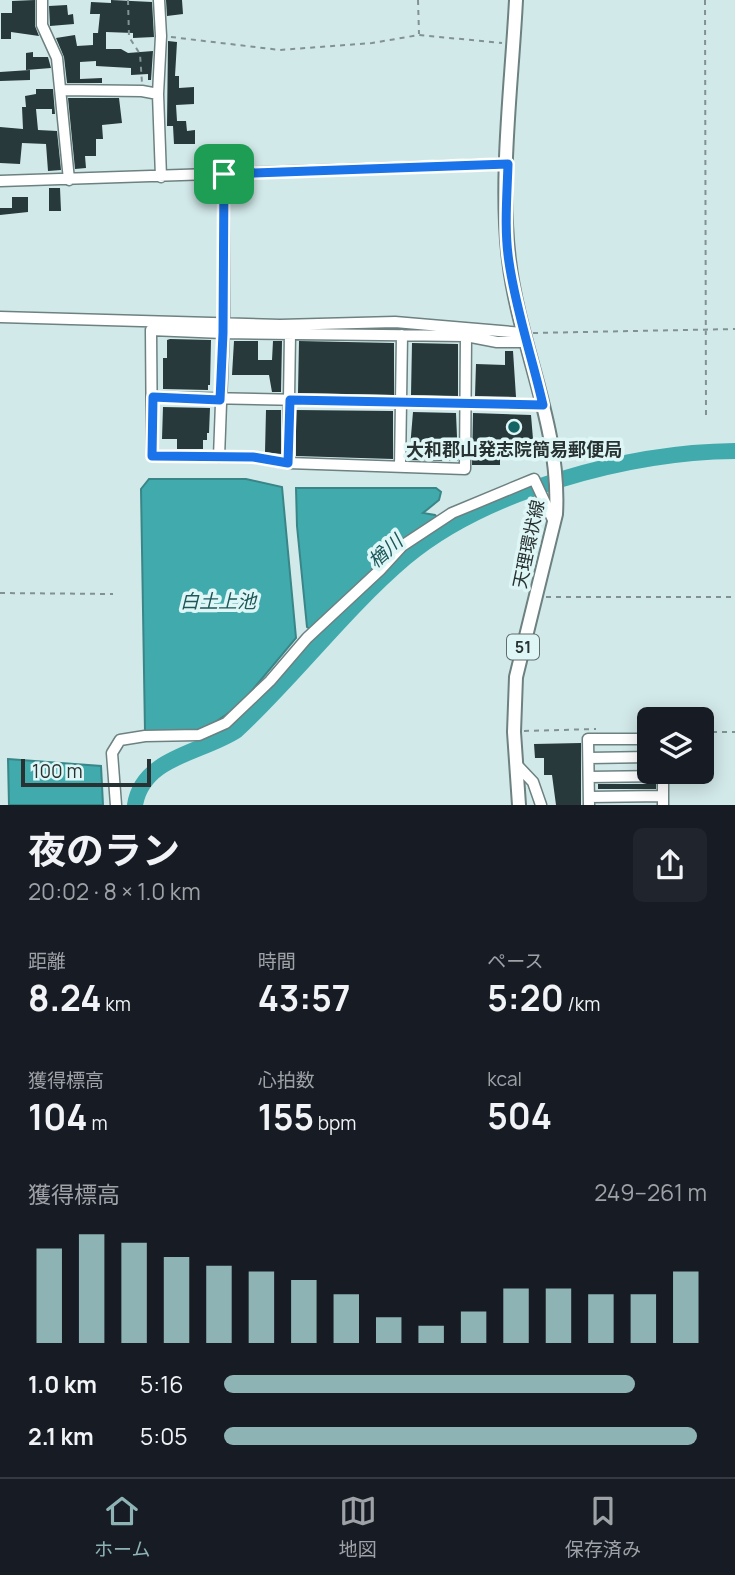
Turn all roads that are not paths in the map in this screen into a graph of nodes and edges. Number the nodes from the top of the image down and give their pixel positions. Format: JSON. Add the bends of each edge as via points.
{"nodes":[{"id":1,"x":43,"y":0,"type":"edge"},
{"id":2,"x":159,"y":0,"type":"edge"},
{"id":3,"x":516,"y":0,"type":"edge"},
{"id":4,"x":61,"y":90,"type":"junction"},
{"id":5,"x":158,"y":94,"type":"junction"},
{"id":6,"x":508,"y":164,"type":"junction"},
{"id":7,"x":224,"y":174,"type":"junction"},
{"id":8,"x":162,"y":177,"type":"junction"},
{"id":9,"x":69,"y":180,"type":"junction"},
{"id":10,"x":0,"y":181,"type":"edge"},
{"id":11,"x":0,"y":317,"type":"edge"},
{"id":12,"x":224,"y":328,"type":"junction"},
{"id":13,"x":290,"y":334,"type":"junction"},
{"id":14,"x":402,"y":335,"type":"junction"},
{"id":15,"x":466,"y":336,"type":"junction"},
{"id":16,"x":524,"y":337,"type":"junction"},
{"id":17,"x":153,"y":397,"type":"junction"},
{"id":18,"x":220,"y":400,"type":"junction"},
{"id":19,"x":290,"y":400,"type":"junction"},
{"id":20,"x":401,"y":403,"type":"junction"},
{"id":21,"x":466,"y":403,"type":"junction"},
{"id":22,"x":543,"y":405,"type":"junction"},
{"id":23,"x":219,"y":457,"type":"junction"},
{"id":24,"x":288,"y":463,"type":"junction"},
{"id":25,"x":400,"y":467,"type":"junction"},
{"id":26,"x":554,"y":522,"type":"junction"},
{"id":27,"x":637,"y":739,"type":"edge"},
{"id":28,"x":637,"y":757,"type":"edge"},
{"id":29,"x":589,"y":758,"type":"junction"},
{"id":30,"x":516,"y":764,"type":"junction"},
{"id":31,"x":637,"y":775,"type":"edge"},
{"id":32,"x":589,"y":777,"type":"junction"},
{"id":33,"x":663,"y":800,"type":"edge"},
{"id":34,"x":589,"y":801,"type":"edge"},
{"id":35,"x":116,"y":805,"type":"edge"},
{"id":36,"x":519,"y":805,"type":"edge"},
{"id":37,"x":541,"y":805,"type":"edge"}],
"edges":[{"from":1,"to":4,"type":"street","via":[[43,24],[57,58]]},
{"from":2,"to":5,"type":"street"},
{"from":3,"to":6,"type":"main road","name":"天理環状線","number":"51"},
{"from":4,"to":5,"type":"street"},
{"from":4,"to":9,"type":"street"},
{"from":5,"to":8,"type":"street"},
{"from":6,"to":7,"type":"street"},
{"from":6,"to":16,"type":"main road","name":"天理環状線","number":"51","via":[[506,230]]},
{"from":7,"to":8,"type":"street"},
{"from":7,"to":12,"type":"street"},
{"from":8,"to":9,"type":"street"},
{"from":9,"to":10,"type":"street"},
{"from":11,"to":12,"type":"street"},
{"from":12,"to":13,"type":"street"},
{"from":12,"to":16,"type":"street","via":[[396,322]]},
{"from":12,"to":17,"type":"street","via":[[151,330]]},
{"from":12,"to":18,"type":"street"},
{"from":13,"to":14,"type":"street"},
{"from":13,"to":19,"type":"street"},
{"from":14,"to":15,"type":"street"},
{"from":14,"to":20,"type":"street"},
{"from":15,"to":16,"type":"street","via":[[497,342]]},
{"from":15,"to":21,"type":"street"},
{"from":16,"to":22,"type":"main road","name":"天理環状線","number":"51"},
{"from":17,"to":18,"type":"street"},
{"from":17,"to":23,"type":"street","via":[[152,456]]},
{"from":18,"to":19,"type":"street"},
{"from":18,"to":23,"type":"street"},
{"from":19,"to":20,"type":"street"},
{"from":19,"to":24,"type":"street"},
{"from":20,"to":21,"type":"street"},
{"from":20,"to":25,"type":"street"},
{"from":21,"to":22,"type":"street"},
{"from":21,"to":25,"type":"street","via":[[465,469]]},
{"from":22,"to":26,"type":"main road","name":"天理環状線","number":"51","via":[[557,474]]},
{"from":23,"to":24,"type":"street"},
{"from":24,"to":25,"type":"street"},
{"from":26,"to":30,"type":"main road","name":"天理環状線","number":"51","via":[[516,677]]},
{"from":26,"to":35,"type":"street","via":[[534,479],[442,520],[402,546],[226,723],[199,735],[120,740],[112,753]]},
{"from":27,"to":29,"type":"street","via":[[588,739]]},
{"from":28,"to":29,"type":"street"},
{"from":29,"to":32,"type":"street"},
{"from":30,"to":36,"type":"main road","name":"天理環状線","number":"51"},
{"from":30,"to":37,"type":"street","via":[[533,782]]},
{"from":31,"to":32,"type":"street"},
{"from":32,"to":34,"type":"street"},
{"from":33,"to":34,"type":"street"}]}
